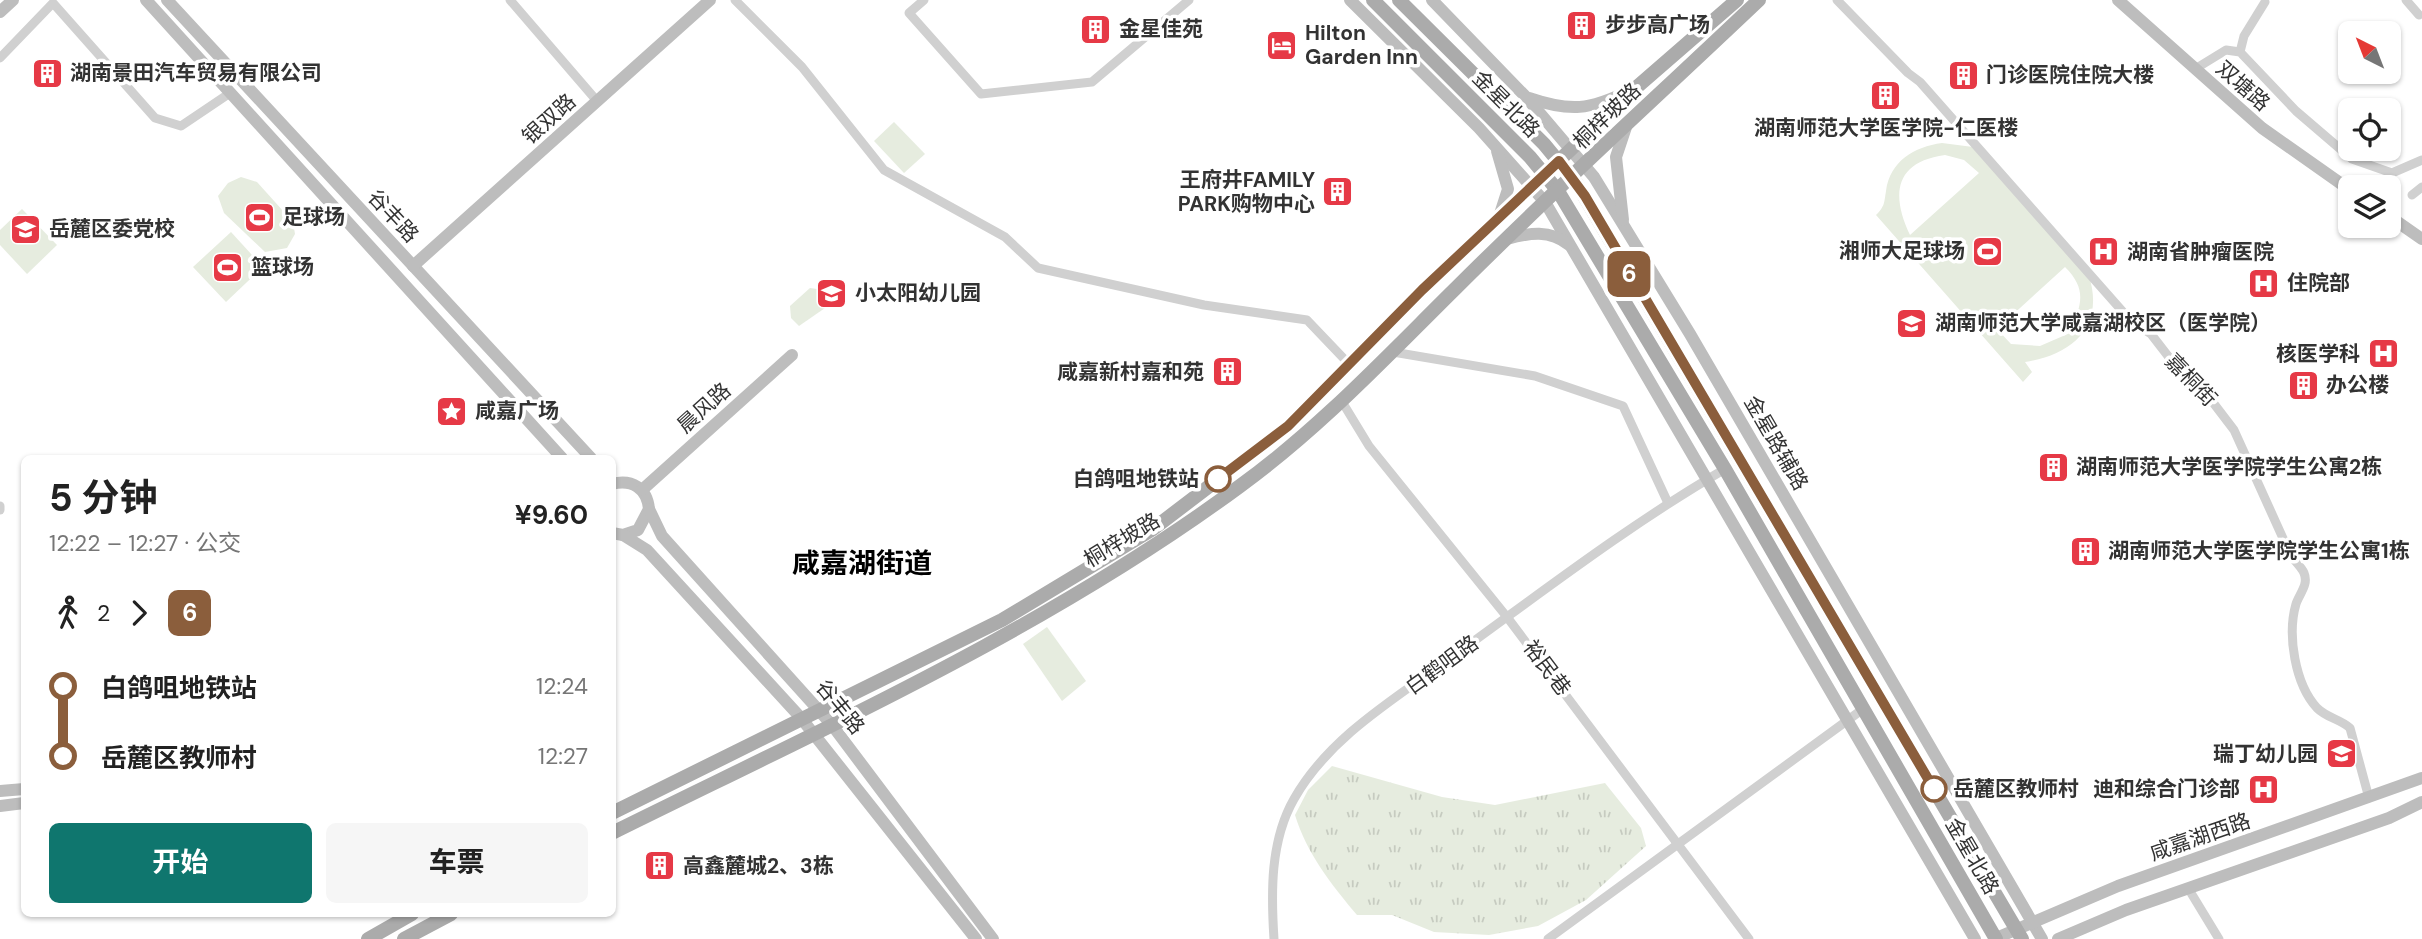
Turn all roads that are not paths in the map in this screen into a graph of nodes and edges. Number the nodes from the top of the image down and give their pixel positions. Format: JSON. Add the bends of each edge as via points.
{"nodes":[{"id":1,"x":13,"y":0,"type":"edge"},
{"id":2,"x":146,"y":0,"type":"edge"},
{"id":3,"x":167,"y":0,"type":"edge"},
{"id":4,"x":510,"y":0,"type":"edge"},
{"id":5,"x":710,"y":0,"type":"edge"},
{"id":6,"x":735,"y":0,"type":"edge"},
{"id":7,"x":924,"y":0,"type":"edge"},
{"id":8,"x":1189,"y":0,"type":"edge"},
{"id":9,"x":1349,"y":0,"type":"edge"},
{"id":10,"x":1373,"y":0,"type":"edge"},
{"id":11,"x":1399,"y":0,"type":"edge"},
{"id":12,"x":1432,"y":0,"type":"edge"},
{"id":13,"x":1737,"y":0,"type":"edge"},
{"id":14,"x":1759,"y":0,"type":"edge"},
{"id":15,"x":1837,"y":0,"type":"edge"},
{"id":16,"x":2119,"y":0,"type":"edge"},
{"id":17,"x":2406,"y":0,"type":"edge"},
{"id":18,"x":2265,"y":2,"type":"dead end"},
{"id":19,"x":0,"y":12,"type":"edge"},
{"id":20,"x":2419,"y":15,"type":"dead end"},
{"id":21,"x":2240,"y":52,"type":"junction"},
{"id":22,"x":0,"y":58,"type":"edge"},
{"id":23,"x":2194,"y":69,"type":"junction"},
{"id":24,"x":1638,"y":86,"type":"junction"},
{"id":25,"x":230,"y":93,"type":"junction"},
{"id":26,"x":1526,"y":97,"type":"junction"},
{"id":27,"x":597,"y":101,"type":"junction"},
{"id":28,"x":1626,"y":127,"type":"junction"},
{"id":29,"x":1494,"y":144,"type":"junction"},
{"id":30,"x":1572,"y":149,"type":"junction"},
{"id":31,"x":2422,"y":160,"type":"edge"},
{"id":32,"x":1559,"y":161,"type":"junction"},
{"id":33,"x":1585,"y":165,"type":"junction"},
{"id":34,"x":1545,"y":174,"type":"junction"},
{"id":35,"x":1572,"y":178,"type":"junction"},
{"id":36,"x":2338,"y":182,"type":"edge"},
{"id":37,"x":1533,"y":186,"type":"junction"},
{"id":38,"x":2422,"y":187,"type":"edge"},
{"id":39,"x":1558,"y":191,"type":"junction"},
{"id":40,"x":2412,"y":195,"type":"dead end"},
{"id":41,"x":1545,"y":202,"type":"junction"},
{"id":42,"x":1499,"y":217,"type":"junction"},
{"id":43,"x":2401,"y":224,"type":"edge"},
{"id":44,"x":1624,"y":227,"type":"junction"},
{"id":45,"x":1507,"y":239,"type":"junction"},
{"id":46,"x":2422,"y":239,"type":"edge"},
{"id":47,"x":1571,"y":247,"type":"junction"},
{"id":48,"x":413,"y":266,"type":"junction"},
{"id":49,"x":1393,"y":352,"type":"junction"},
{"id":50,"x":792,"y":355,"type":"dead end"},
{"id":51,"x":1349,"y":365,"type":"junction"},
{"id":52,"x":1341,"y":400,"type":"junction"},
{"id":53,"x":559,"y":455,"type":"edge"},
{"id":54,"x":588,"y":455,"type":"edge"},
{"id":55,"x":1726,"y":469,"type":"junction"},
{"id":56,"x":1709,"y":479,"type":"junction"},
{"id":57,"x":616,"y":480,"type":"edge"},
{"id":58,"x":642,"y":490,"type":"junction"},
{"id":59,"x":1668,"y":503,"type":"junction"},
{"id":60,"x":649,"y":509,"type":"junction"},
{"id":61,"x":616,"y":534,"type":"edge"},
{"id":62,"x":1507,"y":617,"type":"junction"},
{"id":63,"x":819,"y":709,"type":"junction"},
{"id":64,"x":1863,"y":709,"type":"junction"},
{"id":65,"x":801,"y":718,"type":"junction"},
{"id":66,"x":1847,"y":721,"type":"junction"},
{"id":67,"x":832,"y":724,"type":"junction"},
{"id":68,"x":813,"y":734,"type":"junction"},
{"id":69,"x":2422,"y":778,"type":"edge"},
{"id":70,"x":21,"y":789,"type":"edge"},
{"id":71,"x":0,"y":791,"type":"edge"},
{"id":72,"x":2369,"y":798,"type":"junction"},
{"id":73,"x":2422,"y":802,"type":"edge"},
{"id":74,"x":21,"y":803,"type":"edge"},
{"id":75,"x":0,"y":806,"type":"edge"},
{"id":76,"x":616,"y":811,"type":"edge"},
{"id":77,"x":616,"y":832,"type":"edge"},
{"id":78,"x":1679,"y":844,"type":"junction"},
{"id":79,"x":2189,"y":888,"type":"junction"},
{"id":80,"x":407,"y":917,"type":"edge"},
{"id":81,"x":446,"y":917,"type":"edge"},
{"id":82,"x":2031,"y":922,"type":"junction"},
{"id":83,"x":2019,"y":934,"type":"edge"},
{"id":84,"x":368,"y":939,"type":"edge"},
{"id":85,"x":404,"y":939,"type":"edge"},
{"id":86,"x":976,"y":939,"type":"edge"},
{"id":87,"x":993,"y":939,"type":"edge"},
{"id":88,"x":1274,"y":939,"type":"edge"},
{"id":89,"x":1548,"y":939,"type":"edge"},
{"id":90,"x":1749,"y":939,"type":"edge"},
{"id":91,"x":1975,"y":939,"type":"edge"},
{"id":92,"x":1995,"y":939,"type":"edge"},
{"id":93,"x":2042,"y":939,"type":"edge"},
{"id":94,"x":2058,"y":939,"type":"edge"},
{"id":95,"x":2219,"y":939,"type":"edge"}],
"edges":[{"from":1,"to":19,"type":"street"},
{"from":2,"to":25,"type":"street","name":"谷丰路"},
{"from":3,"to":48,"type":"street","name":"谷丰路"},
{"from":4,"to":27,"type":"street"},
{"from":5,"to":27,"type":"street","name":"银双路"},
{"from":6,"to":51,"type":"street","via":[[802,67],[884,170],[1005,237],[1038,268],[1204,305],[1307,320]]},
{"from":7,"to":8,"type":"street","via":[[909,13],[981,94],[1092,82]]},
{"from":9,"to":29,"type":"street"},
{"from":10,"to":34,"type":"main road","name":"金星北路"},
{"from":11,"to":32,"type":"main road","name":"金星北路"},
{"from":12,"to":26,"type":"street","name":"金星路辅路"},
{"from":13,"to":24,"type":"main road","name":"桐梓坡路"},
{"from":14,"to":28,"type":"main road","name":"桐梓坡路"},
{"from":15,"to":72,"type":"street","name":"嘉桐街","via":[[1928,90],[2131,321],[2151,334],[2200,386],[2234,430],[2291,556],[2304,574],[2293,632],[2305,689],[2325,714],[2350,727]]},
{"from":16,"to":23,"type":"street","name":"双塘路"},
{"from":17,"to":20,"type":"street"},
{"from":18,"to":21,"type":"street","via":[[2244,36]]},
{"from":21,"to":23,"type":"street","via":[[2226,50]]},
{"from":21,"to":31,"type":"street","via":[[2296,111],[2352,159],[2392,173]]},
{"from":22,"to":25,"type":"street","via":[[53,3],[155,118],[181,126]]},
{"from":23,"to":36,"type":"street","name":"双塘路","via":[[2262,128]]},
{"from":24,"to":26,"type":"street","via":[[1605,103],[1572,109]]},
{"from":24,"to":30,"type":"main road","name":"桐梓坡路"},
{"from":25,"to":53,"type":"street","name":"谷丰路"},
{"from":26,"to":30,"type":"street","name":"金星路辅路"},
{"from":27,"to":48,"type":"street","name":"银双路"},
{"from":28,"to":33,"type":"main road","name":"桐梓坡路"},
{"from":28,"to":44,"type":"street","via":[[1616,156]]},
{"from":29,"to":37,"type":"street"},
{"from":29,"to":42,"type":"street","via":[[1508,189]]},
{"from":30,"to":32,"type":"main road","name":"桐梓坡路"},
{"from":30,"to":33,"type":"street","name":"金星路辅路"},
{"from":32,"to":34,"type":"main road","name":"桐梓坡路"},
{"from":32,"to":35,"type":"main road","name":"金星北路"},
{"from":33,"to":35,"type":"main road","name":"桐梓坡路"},
{"from":33,"to":44,"type":"street","name":"金星路辅路"},
{"from":34,"to":37,"type":"main road","name":"桐梓坡路"},
{"from":34,"to":39,"type":"main road","name":"金星北路"},
{"from":35,"to":39,"type":"main road","name":"桐梓坡路"},
{"from":35,"to":83,"type":"main road","name":"金星北路"},
{"from":37,"to":41,"type":"street"},
{"from":37,"to":42,"type":"main road","name":"桐梓坡路"},
{"from":38,"to":40,"type":"street"},
{"from":39,"to":41,"type":"main road","name":"桐梓坡路"},
{"from":39,"to":55,"type":"main road","name":"金星北路"},
{"from":41,"to":45,"type":"main road","name":"桐梓坡路"},
{"from":41,"to":47,"type":"street"},
{"from":42,"to":51,"type":"main road","name":"桐梓坡路"},
{"from":43,"to":46,"type":"street"},
{"from":44,"to":82,"type":"street","name":"金星路辅路"},
{"from":45,"to":47,"type":"street","via":[[1549,234]]},
{"from":45,"to":49,"type":"main road","name":"桐梓坡路"},
{"from":47,"to":56,"type":"street"},
{"from":48,"to":54,"type":"street","name":"谷丰路"},
{"from":49,"to":52,"type":"main road","name":"桐梓坡路"},
{"from":49,"to":59,"type":"street","via":[[1535,376],[1623,406]]},
{"from":50,"to":58,"type":"street","name":"晨风路"},
{"from":51,"to":63,"type":"main road","name":"桐梓坡路","via":[[1288,426],[1153,529],[1002,620]]},
{"from":52,"to":62,"type":"street","name":"裕民巷","via":[[1369,446]]},
{"from":52,"to":67,"type":"main road","name":"桐梓坡路","via":[[1244,484],[1177,531],[1021,626]]},
{"from":55,"to":56,"type":"street","name":"白鹤咀路"},
{"from":55,"to":64,"type":"main road","name":"金星北路"},
{"from":56,"to":59,"type":"street","name":"白鹤咀路"},
{"from":56,"to":66,"type":"street"},
{"from":57,"to":58,"type":"street"},
{"from":58,"to":60,"type":"street","name":"谷丰路"},
{"from":59,"to":62,"type":"street","name":"白鹤咀路"},
{"from":60,"to":61,"type":"street","via":[[644,524]]},
{"from":60,"to":63,"type":"street","name":"谷丰路","via":[[662,536]]},
{"from":61,"to":65,"type":"street","name":"谷丰路","via":[[647,550]]},
{"from":62,"to":78,"type":"street","name":"裕民巷"},
{"from":62,"to":88,"type":"street","name":"白鹤咀路","via":[[1354,730],[1319,762],[1293,801],[1279,842],[1271,888]]},
{"from":63,"to":65,"type":"main road","name":"桐梓坡路"},
{"from":63,"to":67,"type":"street","name":"谷丰路"},
{"from":64,"to":66,"type":"street"},
{"from":64,"to":92,"type":"main road","name":"金星北路"},
{"from":65,"to":68,"type":"street","name":"谷丰路"},
{"from":65,"to":76,"type":"main road","name":"桐梓坡路"},
{"from":66,"to":78,"type":"street"},
{"from":66,"to":91,"type":"street"},
{"from":67,"to":68,"type":"main road","name":"桐梓坡路"},
{"from":67,"to":87,"type":"street","name":"谷丰路"},
{"from":68,"to":77,"type":"main road","name":"桐梓坡路"},
{"from":68,"to":86,"type":"street","name":"谷丰路"},
{"from":69,"to":72,"type":"street","name":"咸嘉湖西路"},
{"from":70,"to":71,"type":"street"},
{"from":72,"to":82,"type":"street","name":"咸嘉湖西路","via":[[2118,886]]},
{"from":73,"to":79,"type":"street","via":[[2389,818]]},
{"from":74,"to":75,"type":"street"},
{"from":78,"to":89,"type":"street"},
{"from":78,"to":90,"type":"street","name":"裕民巷"},
{"from":79,"to":94,"type":"street"},
{"from":79,"to":95,"type":"street"},
{"from":80,"to":84,"type":"main road"},
{"from":81,"to":85,"type":"main road"},
{"from":82,"to":83,"type":"street","name":"咸嘉湖西路"},
{"from":82,"to":93,"type":"street","name":"金星路辅路"},
{"from":83,"to":92,"type":"street","name":"咸嘉湖西路"}]}
